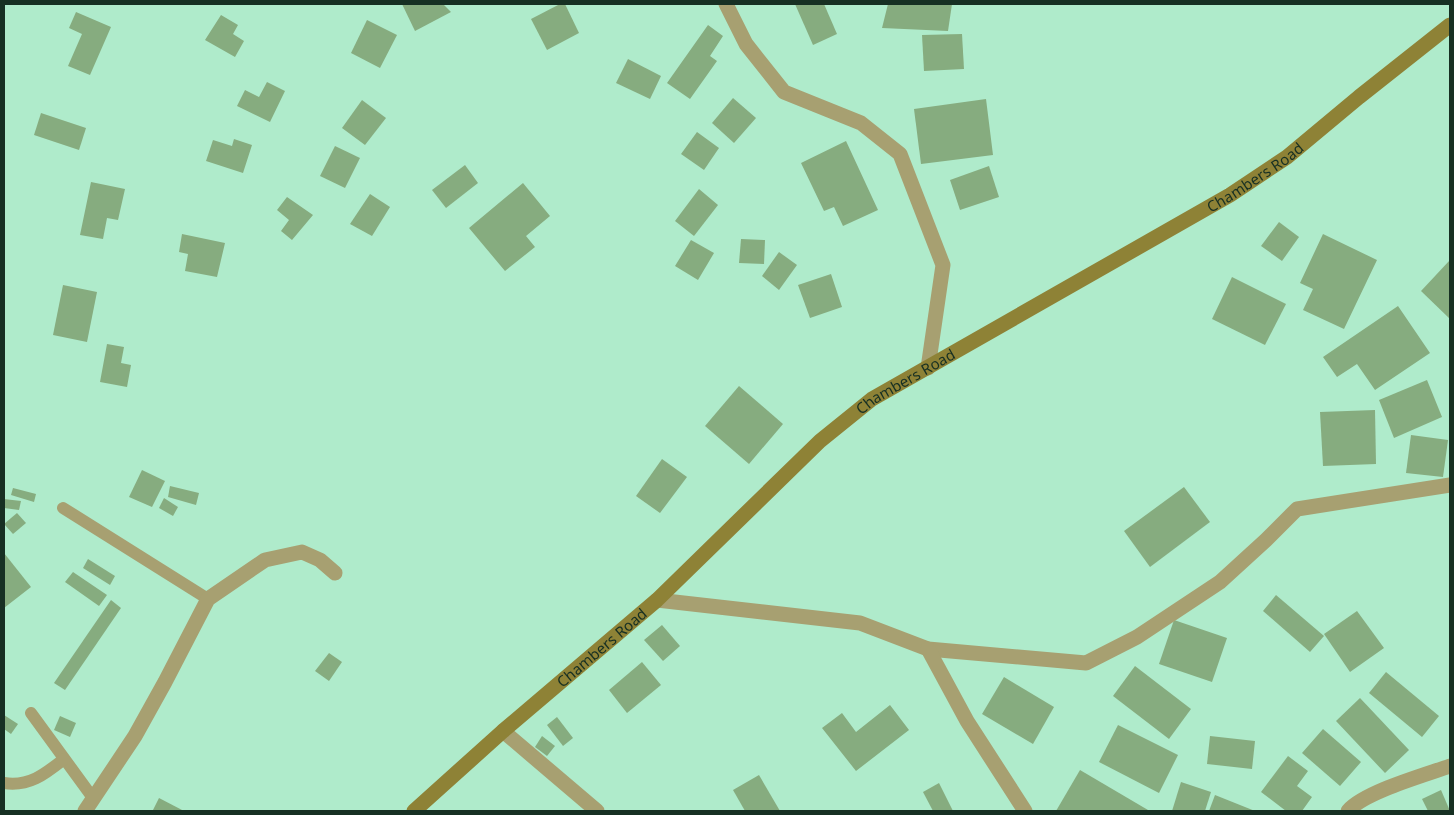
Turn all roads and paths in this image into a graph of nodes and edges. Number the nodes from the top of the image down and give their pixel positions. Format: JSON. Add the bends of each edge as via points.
{"nodes":[{"id":1,"x":726,"y":4,"type":"edge"},
{"id":2,"x":1450,"y":25,"type":"edge"},
{"id":3,"x":928,"y":368,"type":"junction"},
{"id":4,"x":1450,"y":485,"type":"edge"},
{"id":5,"x":63,"y":508,"type":"dead end"},
{"id":6,"x":335,"y":574,"type":"dead end"},
{"id":7,"x":208,"y":600,"type":"junction"},
{"id":8,"x":657,"y":600,"type":"junction"},
{"id":9,"x":928,"y":649,"type":"junction"},
{"id":10,"x":31,"y":713,"type":"dead end"},
{"id":11,"x":503,"y":731,"type":"junction"},
{"id":12,"x":64,"y":759,"type":"junction"},
{"id":13,"x":1450,"y":766,"type":"edge"},
{"id":14,"x":4,"y":783,"type":"edge"},
{"id":15,"x":94,"y":798,"type":"junction"},
{"id":16,"x":84,"y":811,"type":"edge"},
{"id":17,"x":414,"y":811,"type":"edge"},
{"id":18,"x":598,"y":811,"type":"edge"},
{"id":19,"x":1025,"y":811,"type":"edge"},
{"id":20,"x":1348,"y":811,"type":"edge"}],
"edges":[{"from":1,"to":3,"type":"street","via":[[746,44],[784,92],[861,123],[900,154],[943,265]]},
{"from":2,"to":3,"type":"street","name":"Chambers Road","via":[[1287,157],[1230,195]]},
{"from":3,"to":8,"type":"street","name":"Chambers Road","via":[[872,399],[820,441]]},
{"from":4,"to":9,"type":"street","via":[[1297,509],[1220,582],[1137,638],[1086,663]]},
{"from":5,"to":7,"type":"lane"},
{"from":6,"to":7,"type":"street","via":[[320,560],[302,552],[266,560]]},
{"from":7,"to":15,"type":"street","via":[[134,736]]},
{"from":8,"to":9,"type":"street","via":[[860,623]]},
{"from":8,"to":11,"type":"street","name":"Chambers Road"},
{"from":9,"to":19,"type":"street","via":[[966,721]]},
{"from":10,"to":12,"type":"lane"},
{"from":11,"to":17,"type":"street","name":"Chambers Road"},
{"from":11,"to":18,"type":"street"},
{"from":12,"to":14,"type":"lane","via":[[38,779],[15,785]]},
{"from":12,"to":15,"type":"lane"},
{"from":13,"to":20,"type":"street","via":[[1375,794]]},
{"from":15,"to":16,"type":"street"}]}
